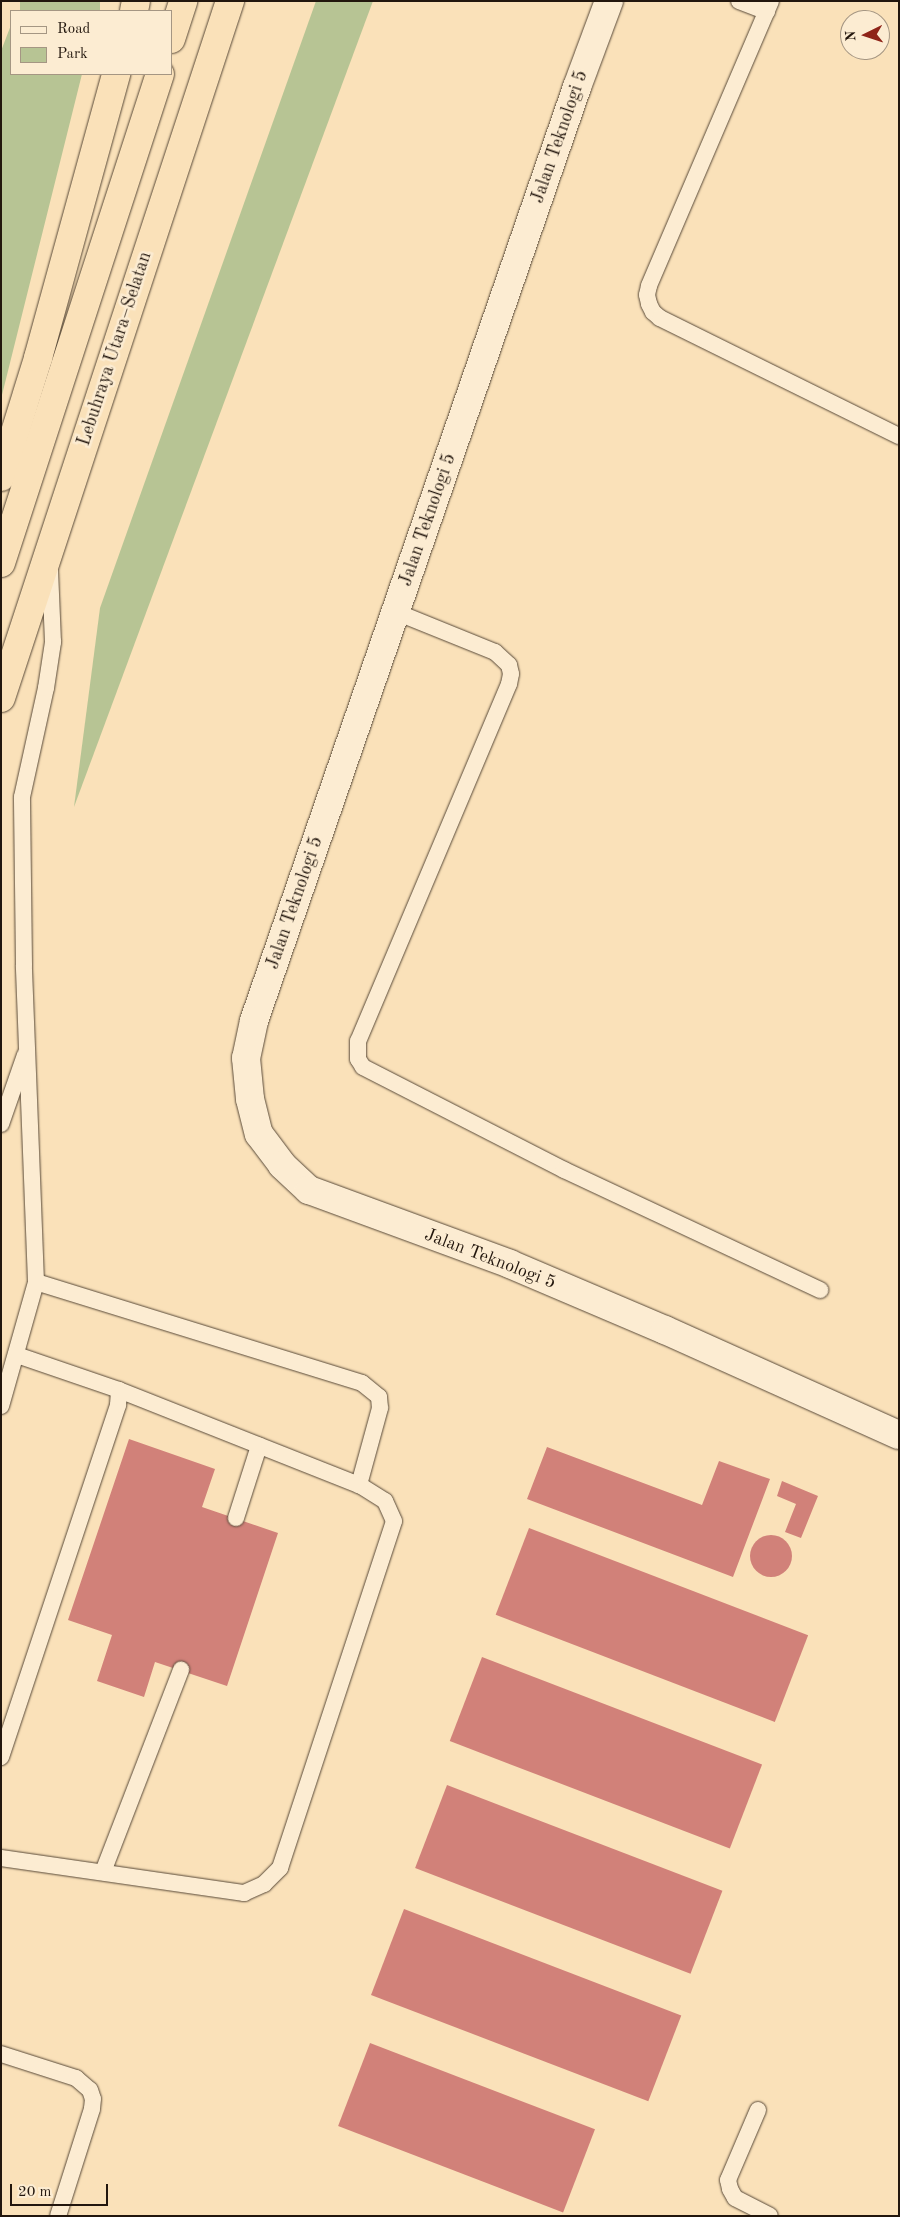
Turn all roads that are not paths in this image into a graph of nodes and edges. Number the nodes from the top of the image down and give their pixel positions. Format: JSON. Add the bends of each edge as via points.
{"nodes":[{"id":1,"x":184,"y":1,"type":"edge"},
{"id":2,"x":230,"y":1,"type":"edge"},
{"id":3,"x":609,"y":1,"type":"edge"},
{"id":4,"x":739,"y":1,"type":"edge"},
{"id":5,"x":769,"y":7,"type":"edge"},
{"id":6,"x":172,"y":36,"type":"edge"},
{"id":7,"x":116,"y":75,"type":"edge"},
{"id":8,"x":160,"y":75,"type":"edge"},
{"id":9,"x":899,"y":436,"type":"edge"},
{"id":10,"x":1,"y":477,"type":"edge"},
{"id":11,"x":50,"y":549,"type":"junction"},
{"id":12,"x":1,"y":563,"type":"edge"},
{"id":13,"x":396,"y":612,"type":"junction"},
{"id":14,"x":1,"y":698,"type":"edge"},
{"id":15,"x":28,"y":1045,"type":"junction"},
{"id":16,"x":1,"y":1124,"type":"edge"},
{"id":17,"x":36,"y":1282,"type":"junction"},
{"id":18,"x":820,"y":1290,"type":"dead end"},
{"id":19,"x":17,"y":1355,"type":"junction"},
{"id":20,"x":119,"y":1390,"type":"junction"},
{"id":21,"x":1,"y":1406,"type":"edge"},
{"id":22,"x":899,"y":1435,"type":"edge"},
{"id":23,"x":259,"y":1446,"type":"junction"},
{"id":24,"x":359,"y":1485,"type":"junction"},
{"id":25,"x":236,"y":1518,"type":"dead end"},
{"id":26,"x":181,"y":1670,"type":"dead end"},
{"id":27,"x":1,"y":1757,"type":"edge"},
{"id":28,"x":1,"y":1858,"type":"edge"},
{"id":29,"x":103,"y":1872,"type":"junction"},
{"id":30,"x":1,"y":2054,"type":"edge"},
{"id":31,"x":758,"y":2110,"type":"dead end"},
{"id":32,"x":58,"y":2216,"type":"edge"},
{"id":33,"x":770,"y":2216,"type":"edge"}],
"edges":[{"from":1,"to":6,"type":"highway"},
{"from":2,"to":11,"type":"highway","name":"Lebuhraya Utara–Selatan"},
{"from":3,"to":13,"type":"street","name":"Jalan Teknologi 5"},
{"from":4,"to":5,"type":"lane"},
{"from":5,"to":9,"type":"lane","via":[[649,286],[649,304],[660,318]]},
{"from":7,"to":10,"type":"highway","via":[[38,358]]},
{"from":8,"to":12,"type":"highway"},
{"from":11,"to":14,"type":"highway","name":"Lebuhraya Utara–Selatan"},
{"from":11,"to":15,"type":"lane","via":[[52,642],[46,688],[22,798]]},
{"from":13,"to":18,"type":"lane","via":[[495,652],[509,665],[510,674],[509,684],[358,1041],[358,1059],[363,1067],[564,1170]]},
{"from":13,"to":22,"type":"street","name":"Jalan Teknologi 5","via":[[254,1021],[246,1058],[250,1099],[259,1134],[282,1166],[309,1190],[518,1268]]},
{"from":15,"to":16,"type":"lane"},
{"from":15,"to":17,"type":"lane"},
{"from":17,"to":19,"type":"lane"},
{"from":17,"to":24,"type":"lane","via":[[362,1383],[379,1397],[380,1408]]},
{"from":19,"to":20,"type":"lane"},
{"from":19,"to":21,"type":"lane"},
{"from":20,"to":23,"type":"lane"},
{"from":20,"to":27,"type":"lane","via":[[118,1405]]},
{"from":23,"to":24,"type":"lane"},
{"from":23,"to":25,"type":"lane"},
{"from":24,"to":29,"type":"lane","via":[[385,1501],[394,1521],[280,1868],[264,1884],[244,1892]]},
{"from":26,"to":29,"type":"lane"},
{"from":28,"to":29,"type":"lane"},
{"from":30,"to":32,"type":"lane","via":[[76,2078],[90,2090],[92,2109]]},
{"from":31,"to":33,"type":"lane","via":[[728,2180],[735,2198]]}]}
